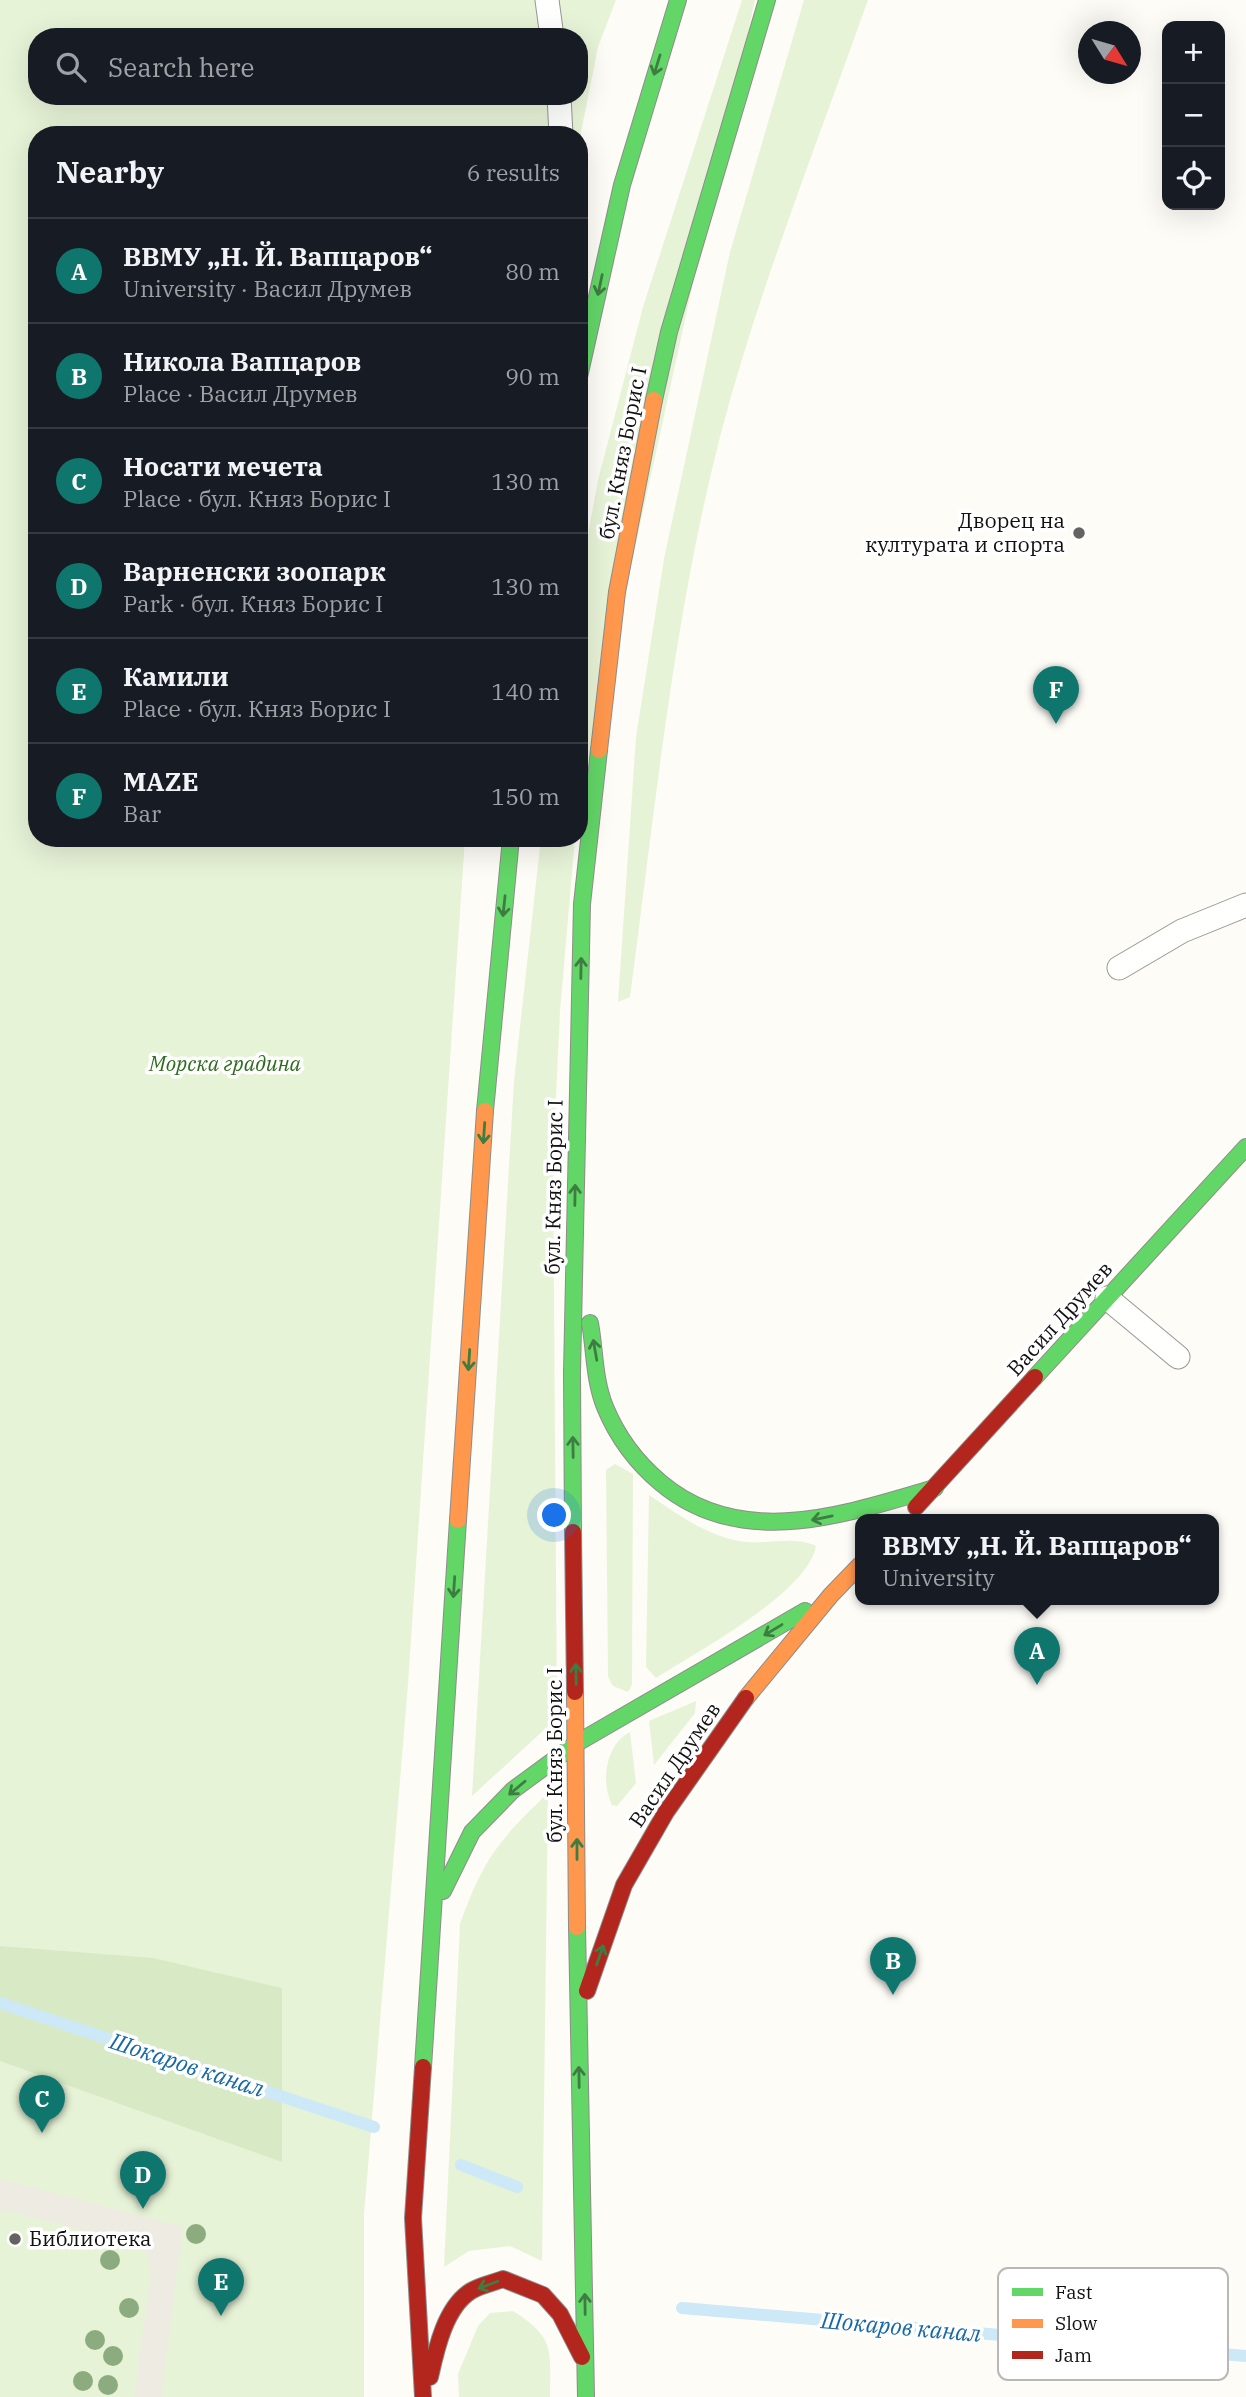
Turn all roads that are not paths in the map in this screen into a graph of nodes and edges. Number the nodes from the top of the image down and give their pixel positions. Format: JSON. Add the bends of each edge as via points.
{"nodes":[{"id":1,"x":547,"y":0,"type":"edge"},
{"id":2,"x":678,"y":0,"type":"edge"},
{"id":3,"x":767,"y":0,"type":"edge"},
{"id":4,"x":551,"y":28,"type":"edge"},
{"id":5,"x":559,"y":105,"type":"edge"},
{"id":6,"x":561,"y":126,"type":"edge"},
{"id":7,"x":588,"y":337,"type":"edge"},
{"id":8,"x":509,"y":847,"type":"edge"},
{"id":9,"x":1246,"y":905,"type":"edge"},
{"id":10,"x":1119,"y":968,"type":"dead end"},
{"id":11,"x":1246,"y":1147,"type":"edge"},
{"id":12,"x":574,"y":1231,"type":"junction"},
{"id":13,"x":1107,"y":1298,"type":"junction"},
{"id":14,"x":1178,"y":1357,"type":"dead end"},
{"id":15,"x":935,"y":1488,"type":"junction"},
{"id":16,"x":910,"y":1514,"type":"edge"},
{"id":17,"x":855,"y":1570,"type":"edge"},
{"id":18,"x":831,"y":1595,"type":"junction"},
{"id":19,"x":577,"y":1743,"type":"junction"},
{"id":20,"x":433,"y":1917,"type":"junction"},
{"id":21,"x":578,"y":2020,"type":"junction"},
{"id":22,"x":586,"y":2365,"type":"junction"},
{"id":23,"x":424,"y":2397,"type":"edge"},
{"id":24,"x":586,"y":2397,"type":"edge"}],
"edges":[{"from":1,"to":4,"type":"lane"},
{"from":2,"to":7,"type":"main road","one_way":true,"via":[[622,185]]},
{"from":12,"to":3,"type":"main road","name":"бул. Княз Борис I","one_way":true,"via":[[582,904],[617,592],[669,332]]},
{"from":5,"to":6,"type":"lane"},
{"from":8,"to":20,"type":"main road","one_way":true,"via":[[489,1050]]},
{"from":9,"to":10,"type":"lane","via":[[1182,931]]},
{"from":11,"to":13,"type":"main road","name":"Васил Друмев"},
{"from":15,"to":12,"type":"main road","one_way":true,"via":[[816,1520],[771,1524],[728,1521],[692,1506],[655,1481],[638,1464],[605,1405]]},
{"from":19,"to":12,"type":"main road","name":"бул. Княз Борис I","one_way":true},
{"from":13,"to":14,"type":"lane"},
{"from":13,"to":15,"type":"main road","name":"Васил Друмев"},
{"from":15,"to":16,"type":"main road","name":"Васил Друмев"},
{"from":17,"to":18,"type":"main road","name":"Васил Друмев"},
{"from":18,"to":19,"type":"main road","one_way":true},
{"from":21,"to":18,"type":"main road","name":"Васил Друмев","one_way":true,"via":[[624,1885],[666,1812],[726,1723]]},
{"from":19,"to":20,"type":"main road","one_way":true,"via":[[513,1790],[472,1832]]},
{"from":21,"to":19,"type":"main road","name":"бул. Княз Борис I","one_way":true},
{"from":20,"to":23,"type":"main road","via":[[413,2218]]},
{"from":22,"to":21,"type":"main road","name":"бул. Княз Борис I","one_way":true},
{"from":22,"to":23,"type":"main road","one_way":true,"via":[[559,2314],[543,2295],[503,2279],[468,2293],[452,2315]]},
{"from":22,"to":24,"type":"main road","name":"бул. Княз Борис I"}]}
